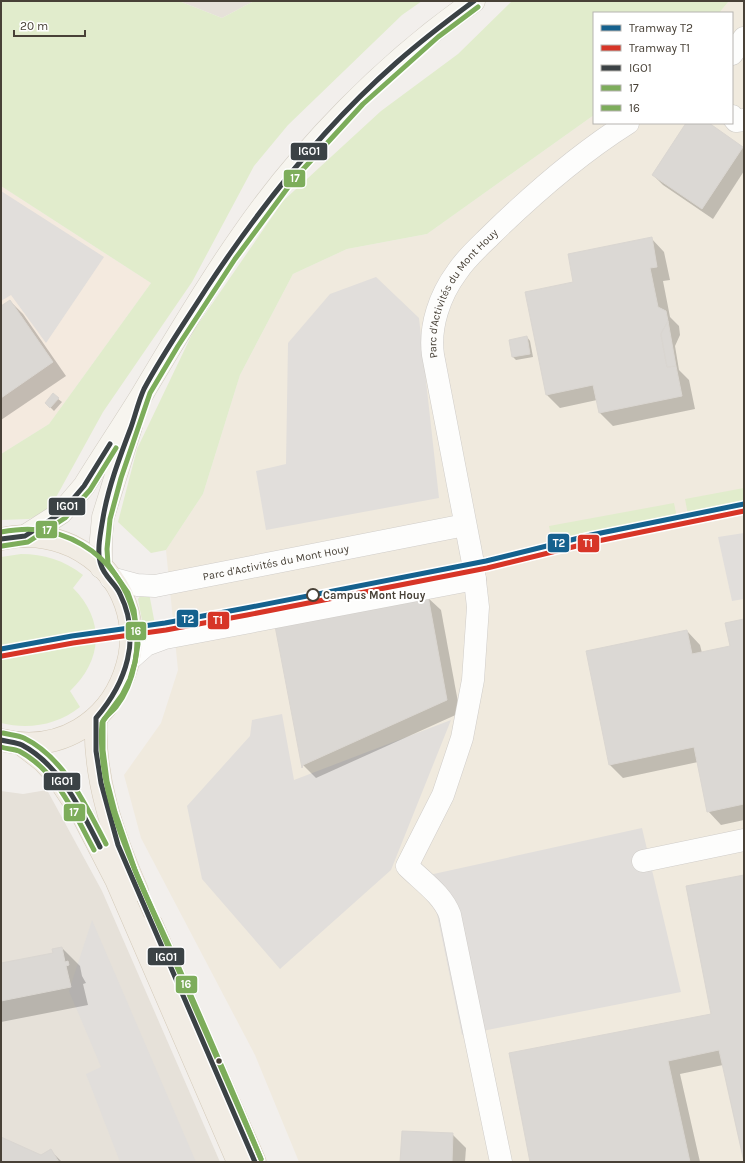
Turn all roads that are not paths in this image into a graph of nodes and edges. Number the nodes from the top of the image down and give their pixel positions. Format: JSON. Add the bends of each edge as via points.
{"nodes":[{"id":1,"x":474,"y":1,"type":"edge"},
{"id":2,"x":744,"y":38,"type":"edge"},
{"id":3,"x":733,"y":53,"type":"edge"},
{"id":4,"x":733,"y":117,"type":"edge"},
{"id":5,"x":744,"y":120,"type":"edge"},
{"id":6,"x":627,"y":124,"type":"edge"},
{"id":7,"x":143,"y":392,"type":"junction"},
{"id":8,"x":465,"y":525,"type":"junction"},
{"id":9,"x":25,"y":536,"type":"junction"},
{"id":10,"x":1,"y":539,"type":"edge"},
{"id":11,"x":106,"y":572,"type":"junction"},
{"id":12,"x":475,"y":579,"type":"junction"},
{"id":13,"x":129,"y":660,"type":"junction"},
{"id":14,"x":96,"y":718,"type":"junction"},
{"id":15,"x":11,"y":742,"type":"edge"},
{"id":16,"x":744,"y":840,"type":"edge"},
{"id":17,"x":643,"y":861,"type":"dead end"},
{"id":18,"x":238,"y":1162,"type":"edge"},
{"id":19,"x":255,"y":1162,"type":"edge"},
{"id":20,"x":501,"y":1162,"type":"edge"}],
"edges":[{"from":1,"to":7,"type":"main road","via":[[368,89],[290,172],[226,259]]},
{"from":2,"to":3,"type":"street"},
{"from":4,"to":5,"type":"street","via":[[736,121]]},
{"from":6,"to":8,"type":"street","name":"Parc d'Activités du Mont Houy","via":[[584,154],[501,225],[457,271],[438,307],[432,330],[432,350]]},
{"from":7,"to":9,"type":"main road","via":[[77,495],[53,519]]},
{"from":7,"to":11,"type":"main road","via":[[103,517],[101,539]]},
{"from":8,"to":11,"type":"street","name":"Parc d'Activités du Mont Houy","via":[[155,586],[137,586]]},
{"from":8,"to":12,"type":"street","name":"Parc d'Activités du Mont Houy"},
{"from":9,"to":10,"type":"main road"},
{"from":9,"to":11,"type":"main road","via":[[46,538],[66,544],[85,553]]},
{"from":11,"to":13,"type":"main road","via":[[124,602],[129,619]]},
{"from":12,"to":13,"type":"street","via":[[160,639],[146,645]]},
{"from":12,"to":20,"type":"street","name":"Parc d'Activités du Mont Houy","via":[[478,607],[475,663],[462,738],[443,795],[407,866],[441,899],[450,915]]},
{"from":13,"to":14,"type":"main road","via":[[117,692]]},
{"from":14,"to":15,"type":"main road","via":[[80,730],[61,738],[41,743]]},
{"from":14,"to":19,"type":"main road","via":[[99,778],[116,837],[129,873]]},
{"from":15,"to":18,"type":"main road","via":[[43,761],[56,775],[74,799],[90,828],[116,880]]},
{"from":16,"to":17,"type":"street"}]}
